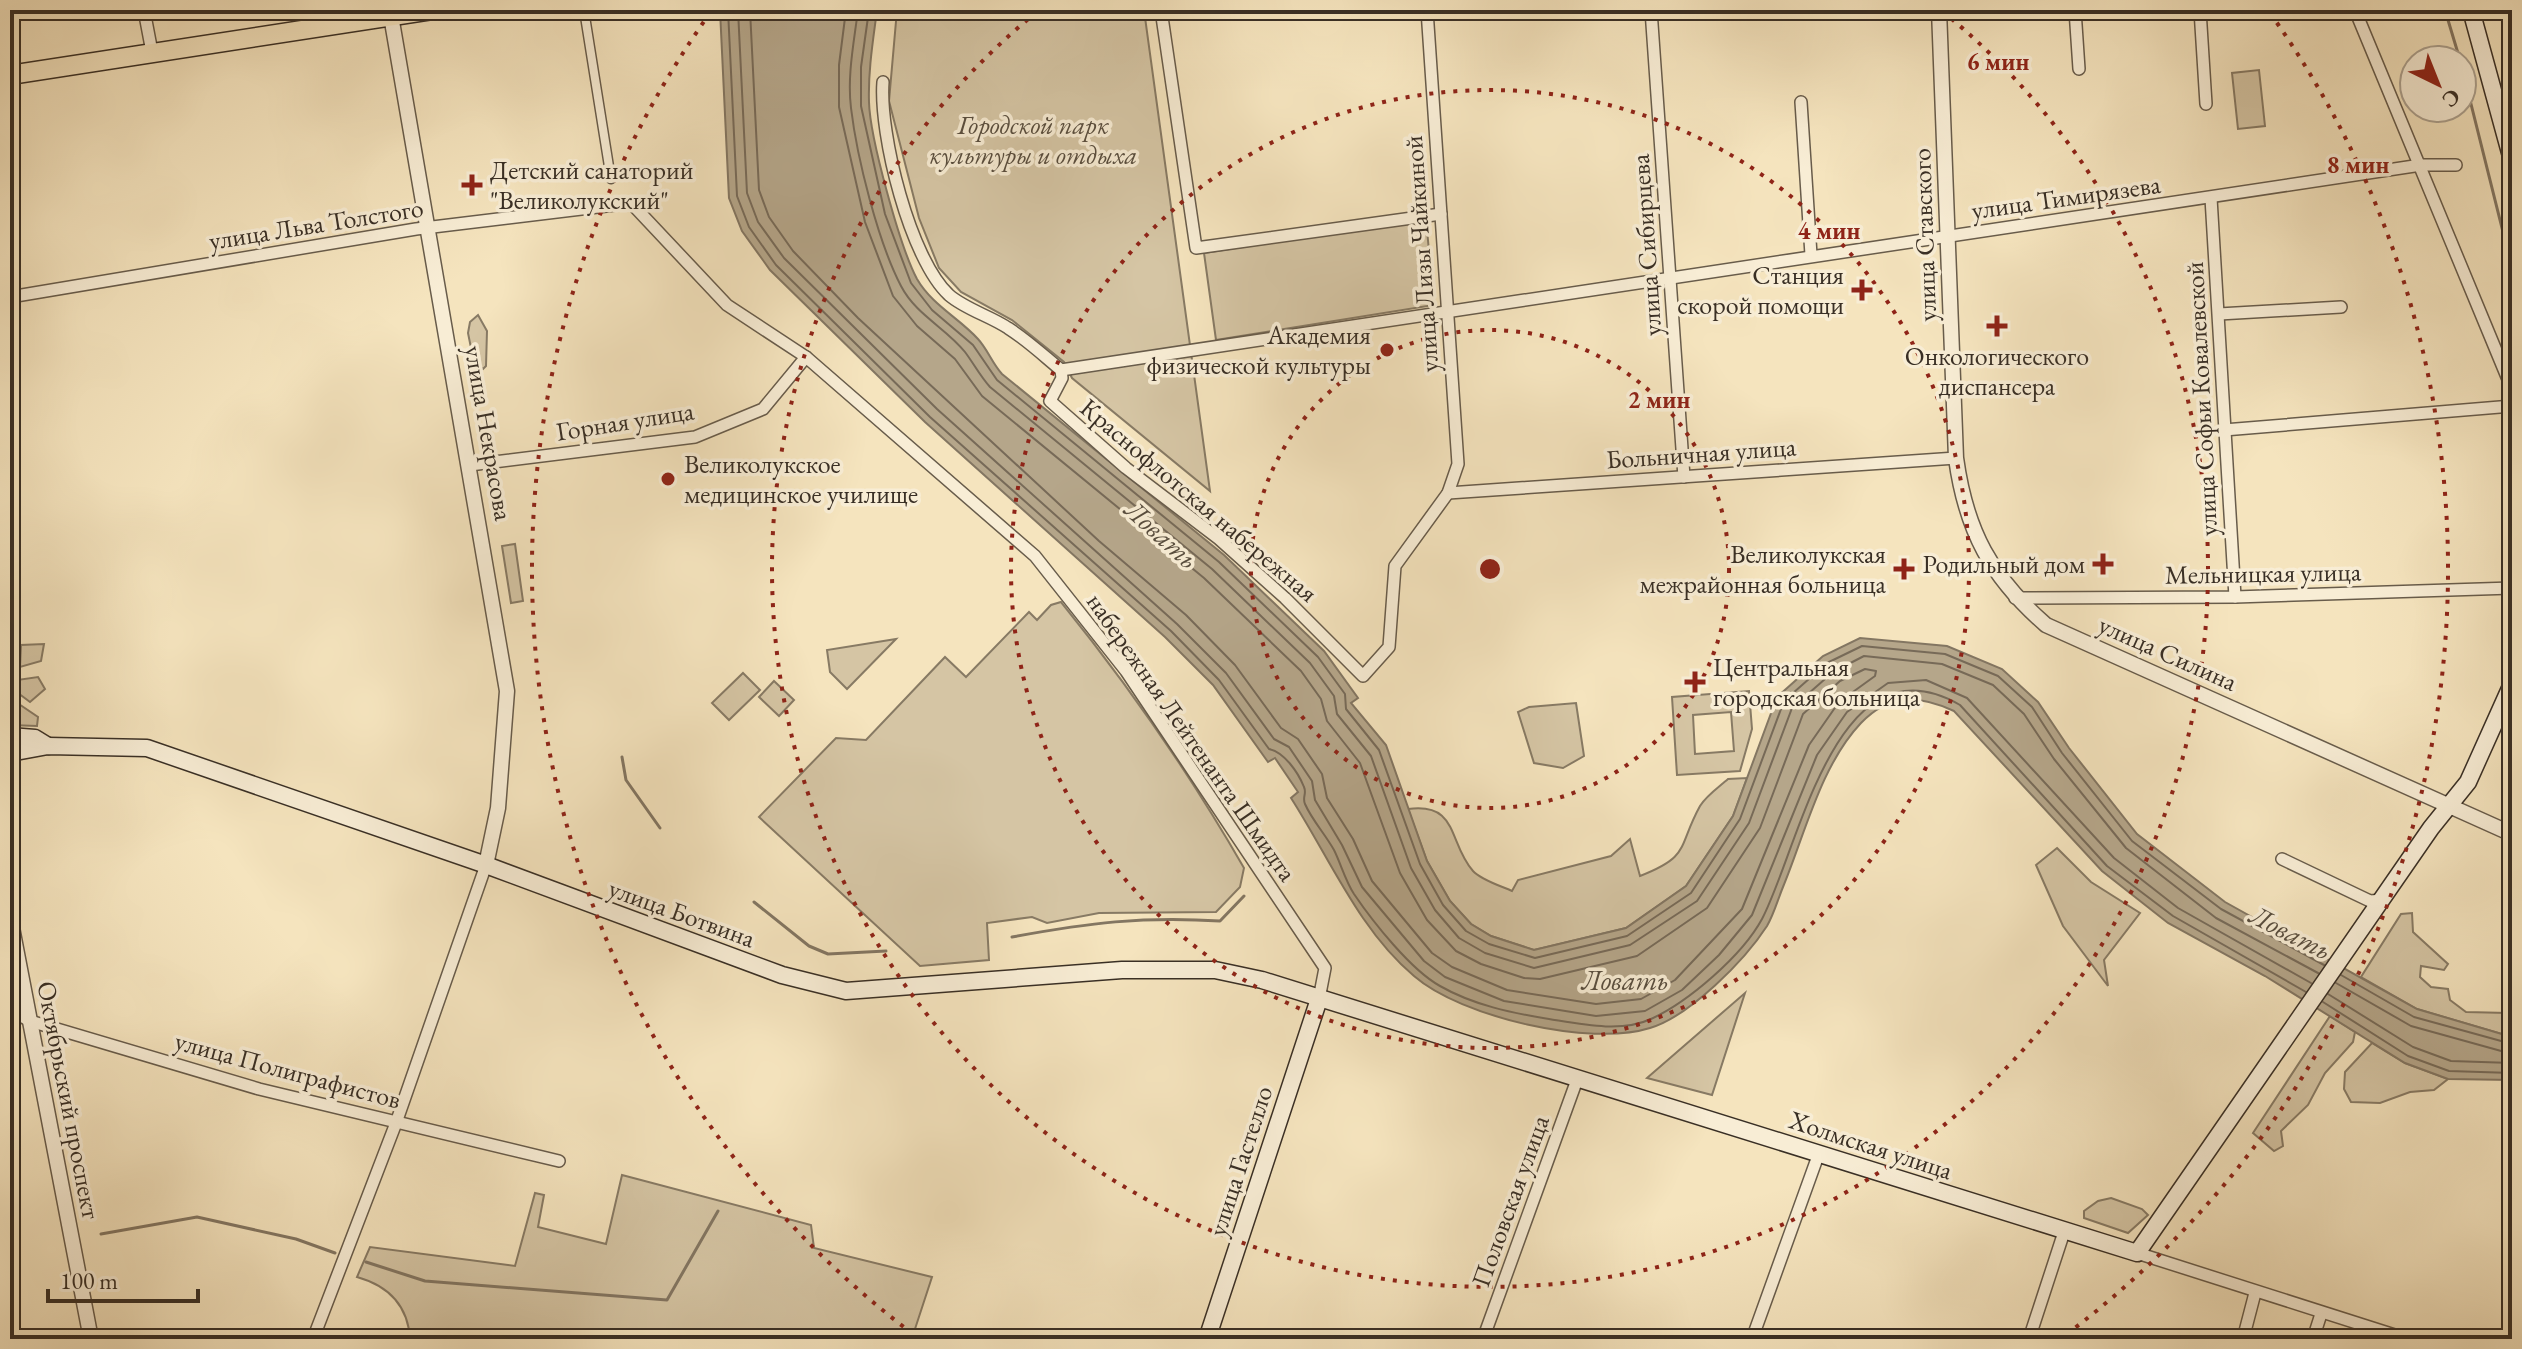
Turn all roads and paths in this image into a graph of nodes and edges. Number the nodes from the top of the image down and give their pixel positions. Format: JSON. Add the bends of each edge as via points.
{"nodes":[{"id":1,"x":144,"y":10,"type":"edge"},
{"id":2,"x":432,"y":10,"type":"edge"},
{"id":3,"x":584,"y":10,"type":"edge"},
{"id":4,"x":1161,"y":10,"type":"edge"},
{"id":5,"x":1427,"y":10,"type":"edge"},
{"id":6,"x":1651,"y":10,"type":"edge"},
{"id":7,"x":1939,"y":10,"type":"edge"},
{"id":8,"x":2075,"y":10,"type":"edge"},
{"id":9,"x":2200,"y":10,"type":"edge"},
{"id":10,"x":2355,"y":10,"type":"edge"},
{"id":11,"x":2471,"y":10,"type":"edge"},
{"id":12,"x":391,"y":13,"type":"edge"},
{"id":13,"x":152,"y":52,"type":"junction"},
{"id":14,"x":2079,"y":69,"type":"dead end"},
{"id":15,"x":10,"y":75,"type":"edge"},
{"id":16,"x":883,"y":82,"type":"dead end"},
{"id":17,"x":1801,"y":102,"type":"dead end"},
{"id":18,"x":2206,"y":104,"type":"dead end"},
{"id":19,"x":2512,"y":160,"type":"edge"},
{"id":20,"x":2421,"y":165,"type":"junction"},
{"id":21,"x":2456,"y":165,"type":"dead end"},
{"id":22,"x":611,"y":179,"type":"dead end"},
{"id":23,"x":2211,"y":198,"type":"junction"},
{"id":24,"x":631,"y":203,"type":"joint"},
{"id":25,"x":1441,"y":214,"type":"junction"},
{"id":26,"x":428,"y":227,"type":"junction"},
{"id":27,"x":1948,"y":236,"type":"junction"},
{"id":28,"x":1811,"y":255,"type":"junction"},
{"id":29,"x":1672,"y":278,"type":"junction"},
{"id":30,"x":10,"y":297,"type":"edge"},
{"id":31,"x":2341,"y":307,"type":"dead end"},
{"id":32,"x":1448,"y":311,"type":"junction"},
{"id":33,"x":2219,"y":314,"type":"junction"},
{"id":34,"x":806,"y":357,"type":"junction"},
{"id":35,"x":1061,"y":370,"type":"junction"},
{"id":36,"x":2512,"y":389,"type":"edge"},
{"id":37,"x":2512,"y":406,"type":"edge"},
{"id":38,"x":2224,"y":430,"type":"junction"},
{"id":39,"x":1956,"y":458,"type":"junction"},
{"id":40,"x":470,"y":465,"type":"junction"},
{"id":41,"x":1684,"y":477,"type":"junction"},
{"id":42,"x":1448,"y":493,"type":"junction"},
{"id":43,"x":2512,"y":588,"type":"edge"},
{"id":44,"x":2235,"y":597,"type":"junction"},
{"id":45,"x":2015,"y":598,"type":"junction"},
{"id":46,"x":2512,"y":684,"type":"edge"},
{"id":47,"x":10,"y":736,"type":"edge"},
{"id":48,"x":48,"y":746,"type":"junction"},
{"id":49,"x":10,"y":753,"type":"edge"},
{"id":50,"x":2449,"y":806,"type":"junction"},
{"id":51,"x":2512,"y":834,"type":"edge"},
{"id":52,"x":2282,"y":859,"type":"dead end"},
{"id":53,"x":486,"y":865,"type":"junction"},
{"id":54,"x":2383,"y":900,"type":"junction"},
{"id":55,"x":10,"y":917,"type":"edge"},
{"id":56,"x":1319,"y":999,"type":"junction"},
{"id":57,"x":10,"y":1010,"type":"edge"},
{"id":58,"x":30,"y":1021,"type":"junction"},
{"id":59,"x":1578,"y":1077,"type":"junction"},
{"id":60,"x":396,"y":1123,"type":"junction"},
{"id":61,"x":1819,"y":1153,"type":"junction"},
{"id":62,"x":559,"y":1161,"type":"dead end"},
{"id":63,"x":2064,"y":1232,"type":"junction"},
{"id":64,"x":2137,"y":1253,"type":"junction"},
{"id":65,"x":2255,"y":1293,"type":"junction"},
{"id":66,"x":2321,"y":1314,"type":"junction"},
{"id":67,"x":91,"y":1339,"type":"edge"},
{"id":68,"x":313,"y":1339,"type":"edge"},
{"id":69,"x":1207,"y":1339,"type":"edge"},
{"id":70,"x":1483,"y":1339,"type":"edge"},
{"id":71,"x":1754,"y":1339,"type":"edge"},
{"id":72,"x":2029,"y":1339,"type":"edge"},
{"id":73,"x":2243,"y":1339,"type":"edge"},
{"id":74,"x":2313,"y":1339,"type":"edge"},
{"id":75,"x":2407,"y":1339,"type":"edge"}],
"edges":[{"from":1,"to":13,"type":"street"},
{"from":2,"to":12,"type":"main road"},
{"from":3,"to":22,"type":"street"},
{"from":4,"to":25,"type":"street","via":[[1196,248]]},
{"from":5,"to":25,"type":"street","name":"улица Лизы Чайкиной"},
{"from":6,"to":29,"type":"street","name":"улица Сибирцева"},
{"from":7,"to":27,"type":"street","name":"улица Ставского"},
{"from":8,"to":14,"type":"street"},
{"from":9,"to":18,"type":"street"},
{"from":10,"to":20,"type":"street"},
{"from":11,"to":19,"type":"main road"},
{"from":12,"to":13,"type":"main road"},
{"from":12,"to":26,"type":"street","name":"улица Некрасова"},
{"from":13,"to":15,"type":"main road"},
{"from":16,"to":35,"type":"street","via":[[881,104],[906,217],[930,272],[950,296],[1008,328]]},
{"from":17,"to":28,"type":"street"},
{"from":20,"to":21,"type":"street","name":"улица Тимирязева"},
{"from":20,"to":23,"type":"street","name":"улица Тимирязева"},
{"from":20,"to":36,"type":"street"},
{"from":23,"to":27,"type":"street","name":"улица Тимирязева"},
{"from":23,"to":33,"type":"street","name":"улица Софьи Ковалевской"},
{"from":24,"to":26,"type":"street","name":"улица Льва Толстого"},
{"from":24,"to":34,"type":"street","name":"набережная Лейтенанта Шмидта","via":[[727,305]]},
{"from":25,"to":32,"type":"street","name":"улица Лизы Чайкиной"},
{"from":26,"to":30,"type":"street","name":"улица Льва Толстого"},
{"from":26,"to":40,"type":"street","name":"улица Некрасова"},
{"from":27,"to":28,"type":"street","name":"улица Тимирязева"},
{"from":27,"to":39,"type":"street","name":"улица Ставского"},
{"from":28,"to":29,"type":"street","name":"улица Тимирязева"},
{"from":29,"to":32,"type":"street","name":"улица Тимирязева"},
{"from":29,"to":41,"type":"street","name":"улица Сибирцева"},
{"from":31,"to":33,"type":"street"},
{"from":32,"to":35,"type":"street","name":"улица Тимирязева"},
{"from":32,"to":42,"type":"street","name":"улица Лизы Чайкиной","via":[[1458,464]]},
{"from":33,"to":38,"type":"street","name":"улица Софьи Ковалевской"},
{"from":34,"to":40,"type":"street","name":"Горная улица","via":[[763,409],[695,437]]},
{"from":34,"to":56,"type":"street","name":"набережная Лейтенанта Шмидта","via":[[1035,556],[1126,671],[1325,968]]},
{"from":35,"to":42,"type":"street","name":"Краснофлотская набережная","via":[[1050,401],[1219,539],[1363,676],[1389,647],[1395,566]]},
{"from":37,"to":38,"type":"street"},
{"from":38,"to":44,"type":"street","name":"улица Софьи Ковалевской"},
{"from":39,"to":41,"type":"street","name":"Больничная улица"},
{"from":39,"to":45,"type":"street","name":"улица Силина","via":[[1962,502],[1976,538]]},
{"from":40,"to":53,"type":"street","name":"улица Некрасова","via":[[507,691],[498,808]]},
{"from":41,"to":42,"type":"street","name":"Больничная улица"},
{"from":43,"to":44,"type":"street","name":"Мельницкая улица"},
{"from":44,"to":45,"type":"street","name":"Мельницкая улица"},
{"from":45,"to":50,"type":"street","name":"улица Силина","via":[[2046,625]]},
{"from":46,"to":50,"type":"main road","via":[[2468,782]]},
{"from":47,"to":48,"type":"main road","name":"улица Ботвина","via":[[35,738]]},
{"from":48,"to":49,"type":"main road","name":"улица Ботвина"},
{"from":48,"to":53,"type":"main road","name":"улица Ботвина","via":[[147,748]]},
{"from":50,"to":51,"type":"street","name":"улица Силина"},
{"from":50,"to":54,"type":"main road"},
{"from":52,"to":54,"type":"street","via":[[2370,901]]},
{"from":53,"to":56,"type":"main road","name":"улица Ботвина","via":[[782,975],[846,991],[1122,970],[1215,970]]},
{"from":53,"to":60,"type":"street"},
{"from":54,"to":64,"type":"main road"},
{"from":55,"to":58,"type":"street","name":"Октябрьский проспект"},
{"from":56,"to":59,"type":"main road","name":"Холмская улица"},
{"from":56,"to":69,"type":"main road","name":"улица Гастелло"},
{"from":57,"to":58,"type":"street","name":"улица Полиграфистов"},
{"from":58,"to":60,"type":"street","name":"улица Полиграфистов","via":[[259,1089]]},
{"from":58,"to":67,"type":"street","name":"Октябрьский проспект"},
{"from":59,"to":61,"type":"main road","name":"Холмская улица"},
{"from":59,"to":70,"type":"street","name":"Половская улица"},
{"from":60,"to":62,"type":"street","name":"улица Полиграфистов"},
{"from":60,"to":68,"type":"street"},
{"from":61,"to":63,"type":"main road","name":"Холмская улица"},
{"from":61,"to":71,"type":"street"},
{"from":63,"to":64,"type":"main road","name":"Холмская улица"},
{"from":63,"to":72,"type":"street"},
{"from":64,"to":65,"type":"street","name":"Холмская улица"},
{"from":65,"to":66,"type":"street","name":"Холмская улица"},
{"from":65,"to":73,"type":"street"},
{"from":66,"to":74,"type":"street"},
{"from":66,"to":75,"type":"street","name":"Холмская улица"}]}
